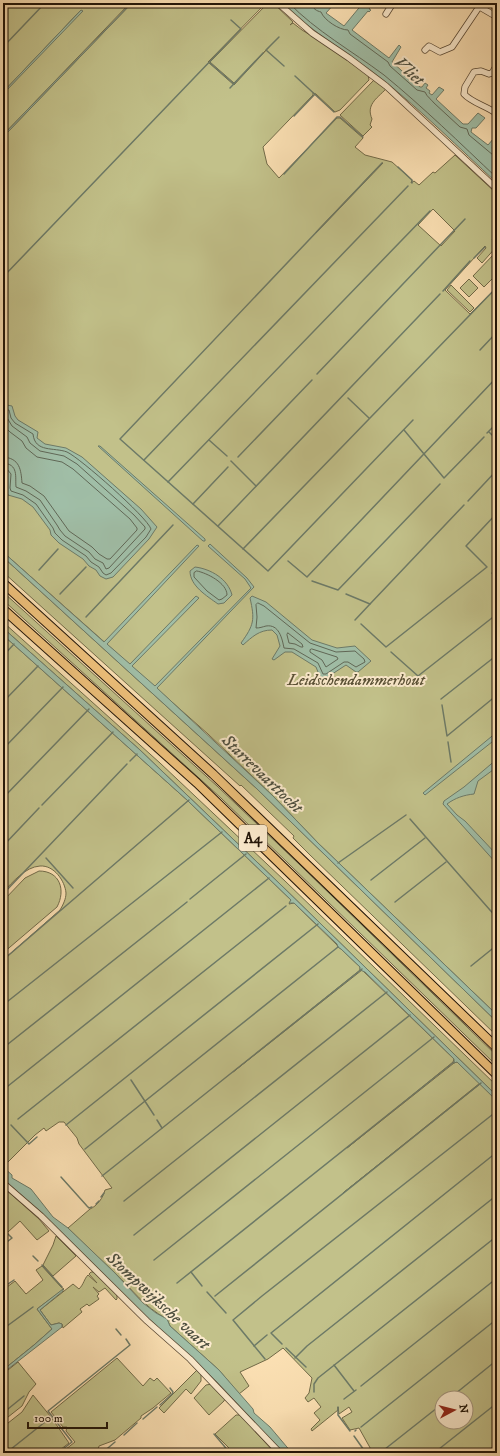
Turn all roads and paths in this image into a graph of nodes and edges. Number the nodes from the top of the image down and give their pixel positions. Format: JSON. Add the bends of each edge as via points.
{"nodes":[{"id":1,"x":278,"y":3,"type":"edge"},
{"id":2,"x":394,"y":3,"type":"edge"},
{"id":3,"x":473,"y":3,"type":"edge"},
{"id":4,"x":479,"y":7,"type":"junction"},
{"id":5,"x":386,"y":14,"type":"dead end"},
{"id":6,"x":497,"y":17,"type":"edge"},
{"id":7,"x":425,"y":50,"type":"dead end"},
{"id":8,"x":497,"y":65,"type":"edge"},
{"id":9,"x":497,"y":114,"type":"edge"},
{"id":10,"x":497,"y":188,"type":"edge"},
{"id":11,"x":3,"y":584,"type":"edge"},
{"id":12,"x":3,"y":609,"type":"edge"},
{"id":13,"x":497,"y":1048,"type":"edge"},
{"id":14,"x":497,"y":1075,"type":"edge"},
{"id":15,"x":3,"y":1182,"type":"edge"},
{"id":16,"x":280,"y":1453,"type":"edge"}],
"edges":[{"from":1,"to":10,"type":"street","via":[[312,33],[386,86]]},
{"from":2,"to":5,"type":"street"},
{"from":3,"to":4,"type":"street"},
{"from":4,"to":6,"type":"street"},
{"from":4,"to":7,"type":"street","via":[[452,47],[440,52],[429,46]]},
{"from":8,"to":9,"type":"street","via":[[489,74],[474,72],[464,94],[468,99]]},
{"from":11,"to":13,"type":"highway","number":"A4","via":[[213,774]]},
{"from":12,"to":14,"type":"highway","number":"A4","via":[[197,783]]},
{"from":15,"to":16,"type":"street","via":[[190,1359]]}]}
